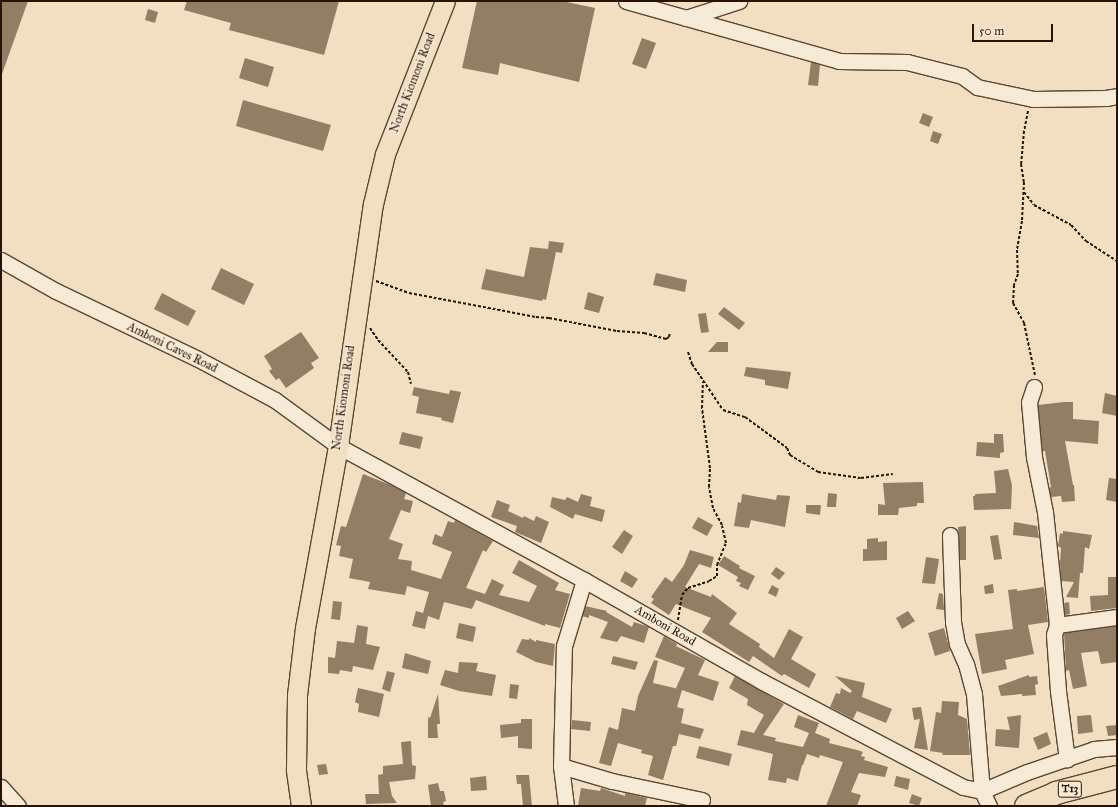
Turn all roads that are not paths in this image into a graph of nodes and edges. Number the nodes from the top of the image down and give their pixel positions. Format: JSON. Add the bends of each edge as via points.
{"nodes":[{"id":1,"x":445,"y":1,"type":"edge"},
{"id":2,"x":626,"y":1,"type":"edge"},
{"id":3,"x":739,"y":1,"type":"edge"},
{"id":4,"x":686,"y":18,"type":"junction"},
{"id":5,"x":1117,"y":96,"type":"edge"},
{"id":6,"x":1,"y":260,"type":"edge"},
{"id":7,"x":1034,"y":387,"type":"road end"},
{"id":8,"x":338,"y":446,"type":"junction"},
{"id":9,"x":950,"y":535,"type":"dead end"},
{"id":10,"x":584,"y":580,"type":"junction"},
{"id":11,"x":1117,"y":617,"type":"edge"},
{"id":12,"x":1057,"y":625,"type":"junction"},
{"id":13,"x":1117,"y":747,"type":"edge"},
{"id":14,"x":1067,"y":759,"type":"junction"},
{"id":15,"x":561,"y":766,"type":"junction"},
{"id":16,"x":1117,"y":777,"type":"edge"},
{"id":17,"x":1,"y":787,"type":"edge"},
{"id":18,"x":982,"y":791,"type":"junction"},
{"id":19,"x":702,"y":800,"type":"dead end"},
{"id":20,"x":18,"y":806,"type":"edge"},
{"id":21,"x":301,"y":806,"type":"edge"},
{"id":22,"x":566,"y":806,"type":"edge"},
{"id":23,"x":989,"y":806,"type":"edge"},
{"id":24,"x":1026,"y":806,"type":"edge"}],
"edges":[{"from":1,"to":8,"type":"main road","name":"North Kiomoni Road","via":[[385,154],[373,204]]},
{"from":2,"to":4,"type":"street"},
{"from":3,"to":4,"type":"street"},
{"from":4,"to":5,"type":"street","via":[[839,61],[907,62],[962,76],[977,87],[1033,99]]},
{"from":6,"to":8,"type":"street","name":"Amboni Caves Road","via":[[56,291],[198,359],[275,400]]},
{"from":7,"to":12,"type":"street","via":[[1029,402],[1034,457],[1045,512]]},
{"from":8,"to":10,"type":"street","name":"Amboni Road"},
{"from":8,"to":21,"type":"main road","name":"North Kiomoni Road","via":[[305,628],[297,694],[296,769]]},
{"from":9,"to":18,"type":"street","via":[[953,622],[957,644],[966,664],[974,694]]},
{"from":10,"to":15,"type":"street","via":[[564,646]]},
{"from":10,"to":18,"type":"street","name":"Amboni Road","via":[[761,681],[963,787]]},
{"from":11,"to":12,"type":"street"},
{"from":12,"to":14,"type":"street","via":[[1054,635],[1058,691]]},
{"from":13,"to":14,"type":"street","via":[[1094,749]]},
{"from":14,"to":18,"type":"street"},
{"from":15,"to":19,"type":"street","via":[[612,781]]},
{"from":15,"to":22,"type":"street"},
{"from":16,"to":24,"type":"highway","number":"T13","via":[[1056,793]]},
{"from":17,"to":20,"type":"street"},
{"from":18,"to":23,"type":"street"}]}
